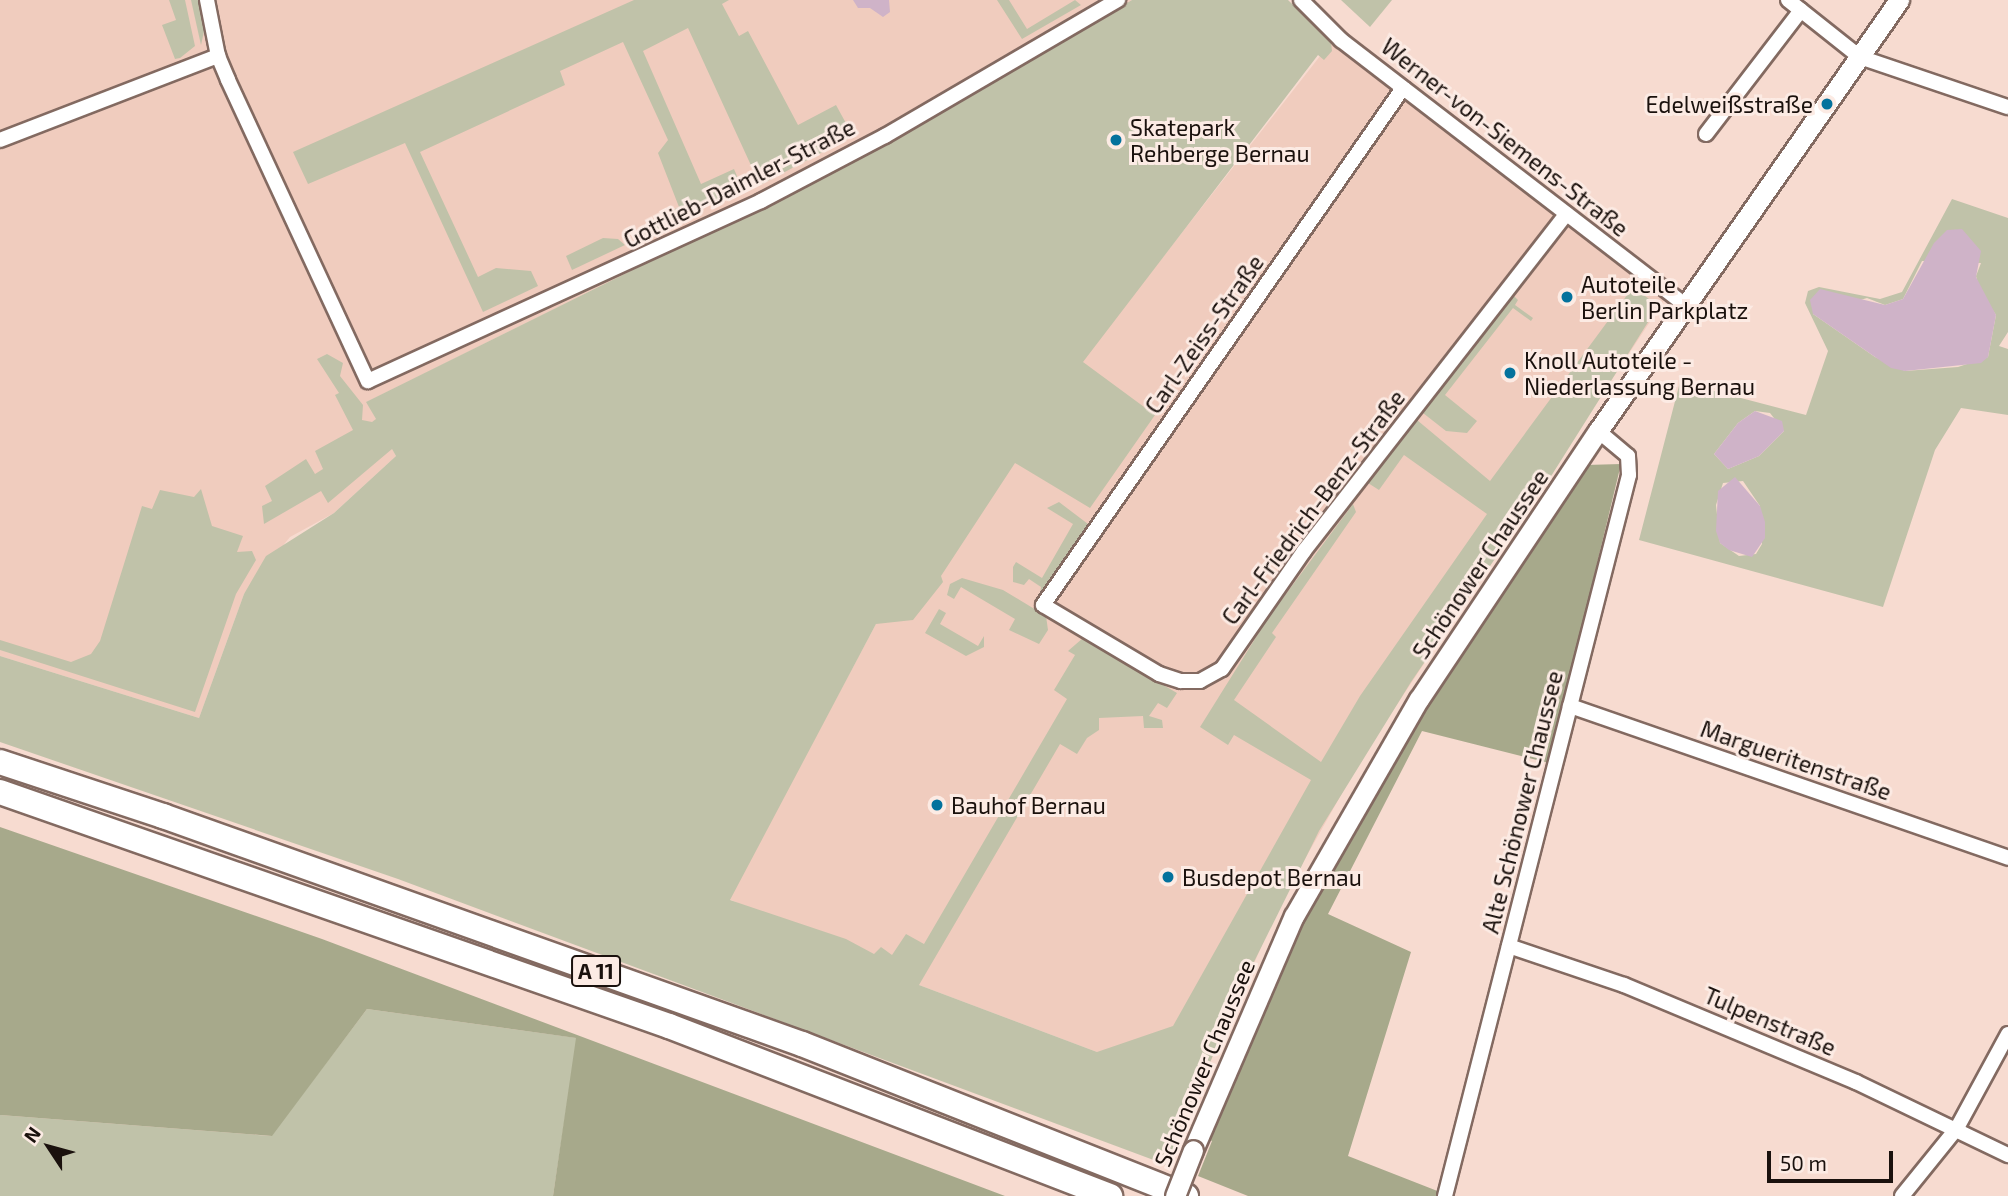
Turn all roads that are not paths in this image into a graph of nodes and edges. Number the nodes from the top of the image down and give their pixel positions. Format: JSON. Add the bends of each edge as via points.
{"nodes":[{"id":1,"x":207,"y":0,"type":"edge"},
{"id":2,"x":1118,"y":0,"type":"edge"},
{"id":3,"x":1301,"y":0,"type":"edge"},
{"id":4,"x":1788,"y":0,"type":"edge"},
{"id":5,"x":1899,"y":0,"type":"edge"},
{"id":6,"x":1801,"y":10,"type":"junction"},
{"id":7,"x":218,"y":56,"type":"junction"},
{"id":8,"x":1860,"y":57,"type":"junction"},
{"id":9,"x":1403,"y":89,"type":"junction"},
{"id":10,"x":2008,"y":107,"type":"edge"},
{"id":11,"x":1706,"y":134,"type":"dead end"},
{"id":12,"x":0,"y":140,"type":"edge"},
{"id":13,"x":1566,"y":214,"type":"junction"},
{"id":14,"x":1685,"y":305,"type":"junction"},
{"id":15,"x":1598,"y":431,"type":"junction"},
{"id":16,"x":1043,"y":605,"type":"joint"},
{"id":17,"x":1570,"y":706,"type":"junction"},
{"id":18,"x":0,"y":762,"type":"edge"},
{"id":19,"x":0,"y":792,"type":"edge"},
{"id":20,"x":2008,"y":858,"type":"edge"},
{"id":21,"x":1509,"y":946,"type":"junction"},
{"id":22,"x":2008,"y":1034,"type":"edge"},
{"id":23,"x":1957,"y":1128,"type":"junction"},
{"id":24,"x":2008,"y":1155,"type":"edge"},
{"id":25,"x":1110,"y":1196,"type":"edge"},
{"id":26,"x":1175,"y":1196,"type":"edge"},
{"id":27,"x":1186,"y":1196,"type":"edge"},
{"id":28,"x":1445,"y":1196,"type":"edge"},
{"id":29,"x":1902,"y":1196,"type":"edge"}],
"edges":[{"from":1,"to":7,"type":"street"},
{"from":2,"to":7,"type":"street","name":"Gottlieb-Daimler-Straße","via":[[885,136],[761,201],[368,381]]},
{"from":3,"to":9,"type":"street","name":"Werner-von-Siemens-Straße","via":[[1341,40]]},
{"from":4,"to":6,"type":"street"},
{"from":5,"to":8,"type":"main road","name":"Schönower Chaussee"},
{"from":6,"to":8,"type":"street"},
{"from":6,"to":11,"type":"street"},
{"from":7,"to":12,"type":"street"},
{"from":8,"to":10,"type":"street"},
{"from":8,"to":14,"type":"main road","name":"Schönower Chaussee"},
{"from":9,"to":13,"type":"street","name":"Werner-von-Siemens-Straße"},
{"from":9,"to":16,"type":"street","name":"Carl-Zeiss-Straße"},
{"from":13,"to":14,"type":"street","name":"Werner-von-Siemens-Straße"},
{"from":13,"to":16,"type":"street","name":"Carl-Friedrich-Benz-Straße","via":[[1304,551],[1222,668],[1200,681],[1170,678]]},
{"from":14,"to":15,"type":"main road","name":"Schönower Chaussee"},
{"from":15,"to":17,"type":"street","name":"Alte Schönower Chaussee","via":[[1628,456],[1629,475]]},
{"from":15,"to":26,"type":"main road","name":"Schönower Chaussee","bridge":true,"via":[[1419,699],[1322,862],[1266,975]]},
{"from":17,"to":20,"type":"street","name":"Margueritenstraße"},
{"from":17,"to":21,"type":"street","name":"Alte Schönower Chaussee"},
{"from":18,"to":27,"type":"highway","number":"A 11","via":[[802,1044]]},
{"from":19,"to":25,"type":"highway","number":"A 11","via":[[669,1026]]},
{"from":21,"to":23,"type":"street","name":"Tulpenstraße","via":[[1624,985]]},
{"from":21,"to":28,"type":"street","name":"Alte Schönower Chaussee"},
{"from":22,"to":23,"type":"street"},
{"from":23,"to":24,"type":"street","name":"Tulpenstraße"},
{"from":23,"to":29,"type":"street"}]}
